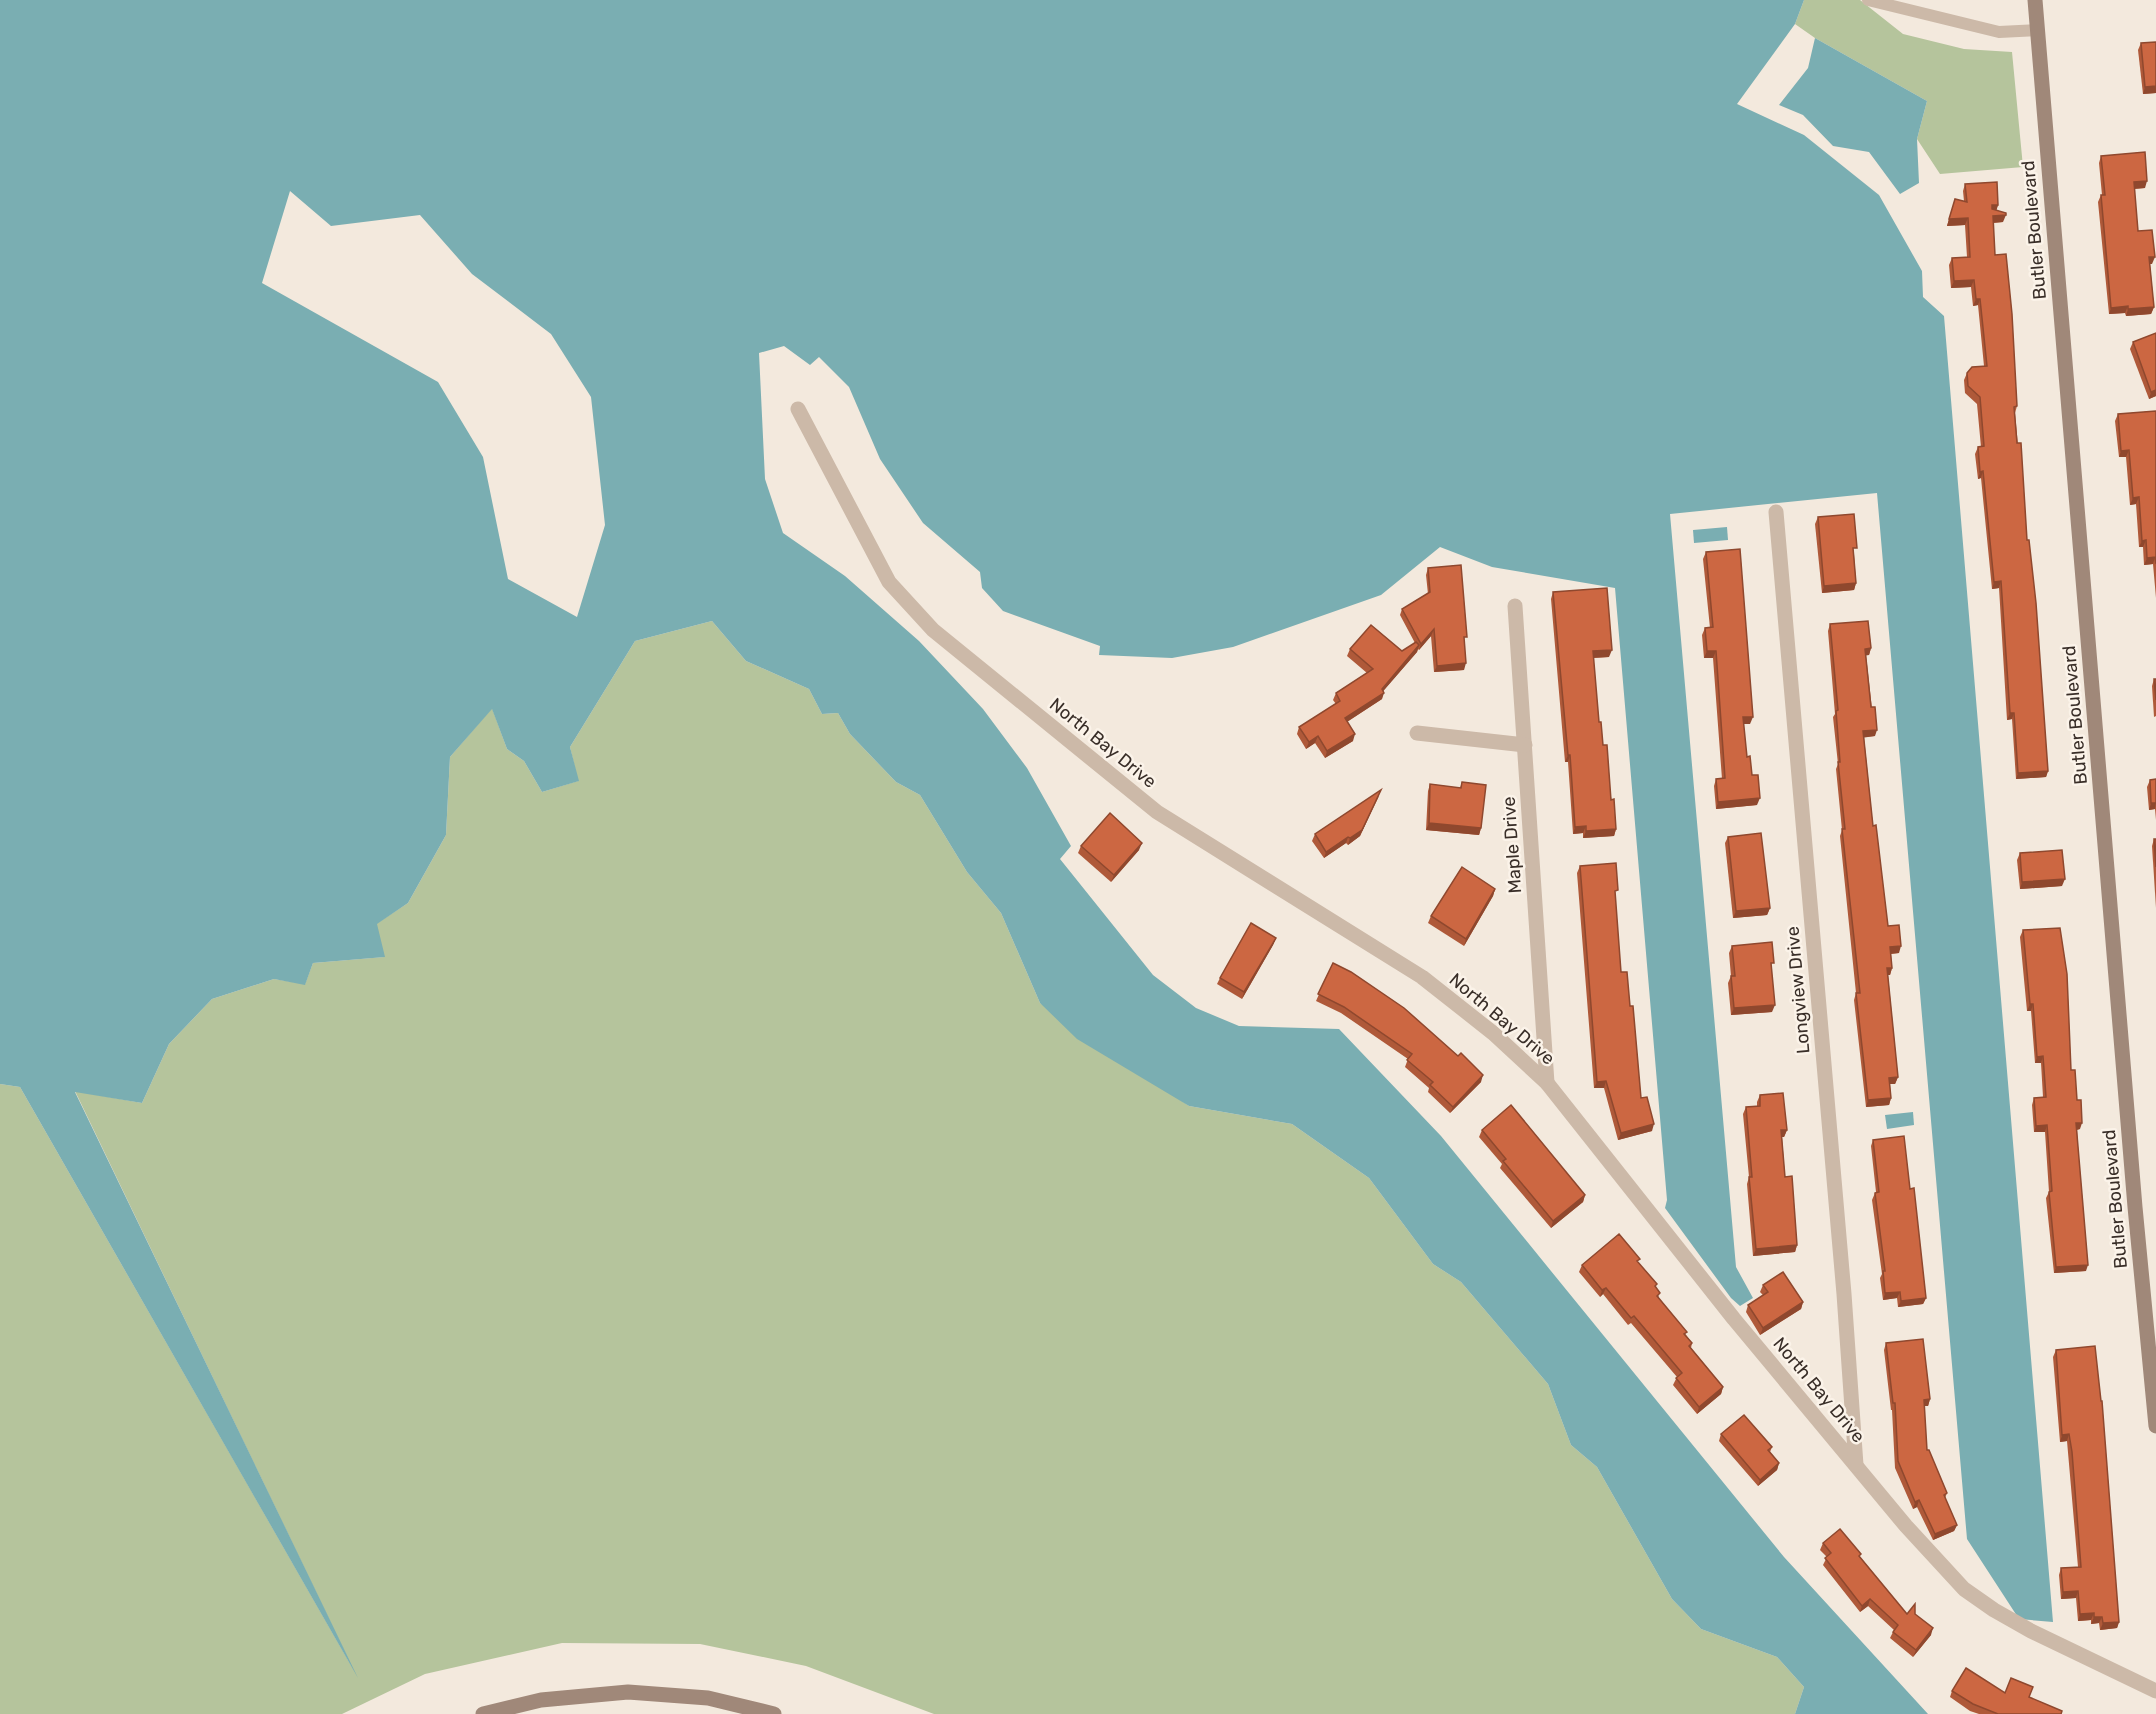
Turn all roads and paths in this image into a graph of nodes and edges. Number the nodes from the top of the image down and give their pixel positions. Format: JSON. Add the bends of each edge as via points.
{"nodes":[{"id":1,"x":1868,"y":0,"type":"edge"},
{"id":2,"x":2035,"y":0,"type":"edge"},
{"id":3,"x":2037,"y":30,"type":"junction"},
{"id":4,"x":798,"y":409,"type":"dead end"},
{"id":5,"x":1776,"y":512,"type":"dead end"},
{"id":6,"x":1515,"y":606,"type":"dead end"},
{"id":7,"x":1417,"y":733,"type":"dead end"},
{"id":8,"x":1525,"y":745,"type":"junction"},
{"id":9,"x":1547,"y":1083,"type":"junction"},
{"id":10,"x":2156,"y":1426,"type":"edge"},
{"id":11,"x":1856,"y":1465,"type":"junction"},
{"id":12,"x":2156,"y":1691,"type":"edge"},
{"id":13,"x":483,"y":1714,"type":"edge"},
{"id":14,"x":774,"y":1714,"type":"edge"}],
"edges":[{"from":1,"to":3,"type":"lane","via":[[1999,32]]},
{"from":2,"to":3,"type":"street","name":"Butler Boulevard"},
{"from":3,"to":10,"type":"street","name":"Butler Boulevard"},
{"from":4,"to":9,"type":"street","name":"North Bay Drive","via":[[889,582],[933,630],[1157,812],[1422,977]]},
{"from":5,"to":11,"type":"street","name":"Longview Drive"},
{"from":6,"to":8,"type":"street","name":"Maple Drive"},
{"from":7,"to":8,"type":"street"},
{"from":8,"to":9,"type":"street","name":"Maple Drive"},
{"from":9,"to":11,"type":"street","name":"North Bay Drive"},
{"from":11,"to":12,"type":"street","name":"North Bay Drive","via":[[1906,1526],[1972,1594],[2031,1631]]},
{"from":13,"to":14,"type":"street","via":[[541,1700],[628,1692],[708,1698]]}]}
